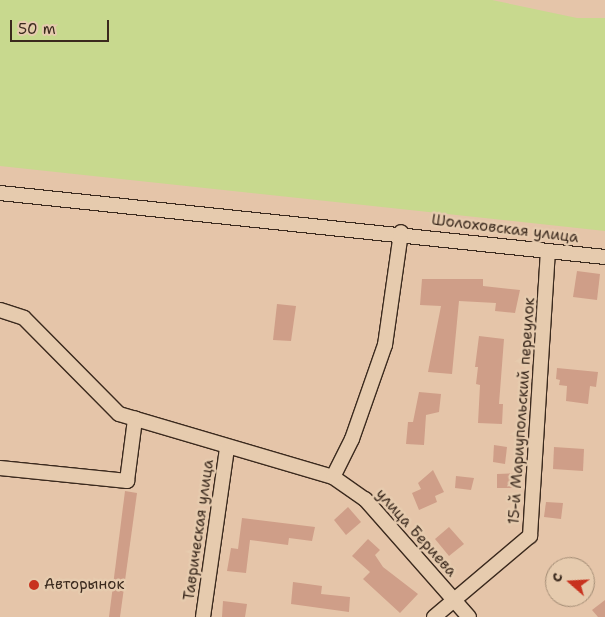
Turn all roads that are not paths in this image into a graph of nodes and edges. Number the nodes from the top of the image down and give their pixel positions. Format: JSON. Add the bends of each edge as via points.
{"nodes":[{"id":1,"x":0,"y":193,"type":"edge"},
{"id":2,"x":401,"y":232,"type":"junction"},
{"id":3,"x":548,"y":253,"type":"junction"},
{"id":4,"x":605,"y":257,"type":"edge"},
{"id":5,"x":0,"y":310,"type":"edge"},
{"id":6,"x":135,"y":419,"type":"junction"},
{"id":7,"x":227,"y":448,"type":"junction"},
{"id":8,"x":0,"y":468,"type":"edge"},
{"id":9,"x":334,"y":477,"type":"junction"},
{"id":10,"x":454,"y":600,"type":"junction"},
{"id":11,"x":203,"y":617,"type":"edge"},
{"id":12,"x":434,"y":617,"type":"edge"},
{"id":13,"x":469,"y":617,"type":"edge"}],
"edges":[{"from":1,"to":2,"type":"street","name":"Шолоховская улица"},
{"from":2,"to":3,"type":"street","name":"Шолоховская улица"},
{"from":2,"to":9,"type":"street","via":[[385,345],[352,440]]},
{"from":3,"to":4,"type":"street","name":"Шолоховская улица"},
{"from":3,"to":10,"type":"street","name":"15-й Мариупольский переулок","via":[[530,536]]},
{"from":5,"to":6,"type":"street","via":[[24,318],[119,414]]},
{"from":6,"to":7,"type":"street"},
{"from":6,"to":8,"type":"street","via":[[127,480]]},
{"from":7,"to":9,"type":"street"},
{"from":7,"to":11,"type":"street","name":"Таврическая улица"},
{"from":9,"to":10,"type":"street","name":"улица Бериева","via":[[365,499]]},
{"from":10,"to":12,"type":"street","name":"15-й Мариупольский переулок"},
{"from":10,"to":13,"type":"street","name":"улица Бериева"}]}
